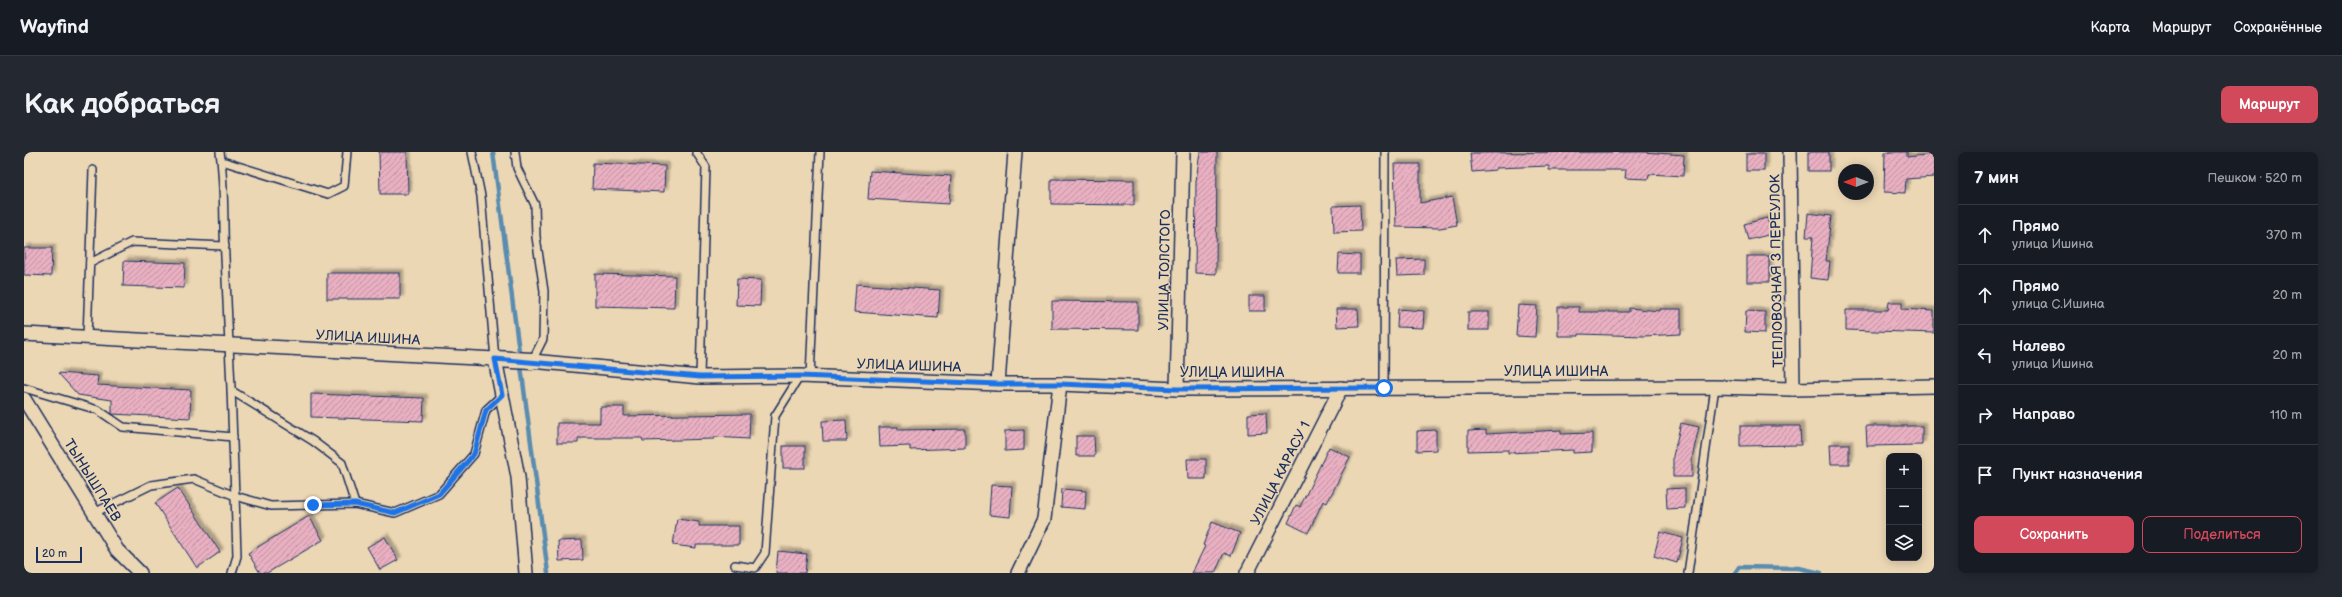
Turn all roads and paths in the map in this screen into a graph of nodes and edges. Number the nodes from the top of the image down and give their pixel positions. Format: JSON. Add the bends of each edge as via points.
{"nodes":[{"id":1,"x":220,"y":152,"type":"edge"},
{"id":2,"x":347,"y":152,"type":"edge"},
{"id":3,"x":472,"y":152,"type":"edge"},
{"id":4,"x":515,"y":152,"type":"edge"},
{"id":5,"x":696,"y":152,"type":"edge"},
{"id":6,"x":820,"y":152,"type":"edge"},
{"id":7,"x":1015,"y":152,"type":"edge"},
{"id":8,"x":1183,"y":152,"type":"edge"},
{"id":9,"x":1385,"y":152,"type":"edge"},
{"id":10,"x":1790,"y":152,"type":"edge"},
{"id":11,"x":222,"y":161,"type":"junction"},
{"id":12,"x":93,"y":170,"type":"dead end"},
{"id":13,"x":225,"y":246,"type":"junction"},
{"id":14,"x":90,"y":263,"type":"junction"},
{"id":15,"x":24,"y":334,"type":"edge"},
{"id":16,"x":87,"y":338,"type":"junction"},
{"id":17,"x":230,"y":345,"type":"junction"},
{"id":18,"x":495,"y":359,"type":"junction"},
{"id":19,"x":532,"y":361,"type":"junction"},
{"id":20,"x":805,"y":376,"type":"junction"},
{"id":21,"x":700,"y":377,"type":"junction"},
{"id":22,"x":998,"y":384,"type":"junction"},
{"id":23,"x":1060,"y":384,"type":"junction"},
{"id":24,"x":1934,"y":386,"type":"edge"},
{"id":25,"x":1716,"y":387,"type":"junction"},
{"id":26,"x":24,"y":388,"type":"edge"},
{"id":27,"x":1341,"y":388,"type":"junction"},
{"id":28,"x":1384,"y":388,"type":"junction"},
{"id":29,"x":1177,"y":389,"type":"junction"},
{"id":30,"x":1794,"y":389,"type":"junction"},
{"id":31,"x":232,"y":391,"type":"junction"},
{"id":32,"x":502,"y":395,"type":"junction"},
{"id":33,"x":24,"y":399,"type":"edge"},
{"id":34,"x":233,"y":437,"type":"junction"},
{"id":35,"x":235,"y":496,"type":"junction"},
{"id":36,"x":355,"y":504,"type":"junction"},
{"id":37,"x":94,"y":513,"type":"junction"},
{"id":38,"x":735,"y":565,"type":"dead end"},
{"id":39,"x":140,"y":573,"type":"edge"},
{"id":40,"x":232,"y":573,"type":"edge"},
{"id":41,"x":526,"y":573,"type":"edge"},
{"id":42,"x":1018,"y":573,"type":"edge"},
{"id":43,"x":1247,"y":573,"type":"edge"},
{"id":44,"x":1688,"y":573,"type":"edge"}],
"edges":[{"from":1,"to":11,"type":"lane"},
{"from":2,"to":11,"type":"lane","via":[[344,186],[328,194]]},
{"from":3,"to":18,"type":"lane","via":[[481,196]]},
{"from":4,"to":19,"type":"lane","via":[[517,168],[535,204],[536,237],[544,291],[543,339]]},
{"from":5,"to":21,"type":"lane","via":[[706,167]]},
{"from":6,"to":20,"type":"lane"},
{"from":7,"to":22,"type":"street"},
{"from":8,"to":29,"type":"street","name":"УЛИЦА ТОЛСТОГО"},
{"from":9,"to":28,"type":"lane"},
{"from":10,"to":30,"type":"street","name":"ТЕПЛОВОЗНАЯ 3 ПЕРЕУЛОК"},
{"from":11,"to":13,"type":"lane","via":[[225,181]]},
{"from":12,"to":14,"type":"lane"},
{"from":13,"to":14,"type":"lane","via":[[132,242]]},
{"from":13,"to":17,"type":"lane"},
{"from":14,"to":16,"type":"lane"},
{"from":15,"to":16,"type":"street","name":"УЛИЦА ИШИНА"},
{"from":16,"to":17,"type":"street","name":"УЛИЦА ИШИНА"},
{"from":17,"to":18,"type":"street","name":"УЛИЦА ИШИНА"},
{"from":17,"to":31,"type":"lane"},
{"from":18,"to":19,"type":"street"},
{"from":18,"to":32,"type":"street"},
{"from":19,"to":21,"type":"street","name":"УЛИЦА ИШИНА"},
{"from":20,"to":21,"type":"street","name":"УЛИЦА ИШИНА"},
{"from":20,"to":22,"type":"street","name":"УЛИЦА ИШИНА"},
{"from":20,"to":38,"type":"lane","via":[[775,416],[765,553],[755,568]]},
{"from":22,"to":23,"type":"street","name":"УЛИЦА ИШИНА"},
{"from":23,"to":29,"type":"street","name":"УЛИЦА ИШИНА"},
{"from":23,"to":42,"type":"street","via":[[1044,519]]},
{"from":24,"to":30,"type":"street","name":"УЛИЦА ИШИНА"},
{"from":25,"to":28,"type":"street","name":"УЛИЦА ИШИНА"},
{"from":25,"to":30,"type":"street","name":"УЛИЦА ИШИНА"},
{"from":25,"to":44,"type":"lane"},
{"from":26,"to":34,"type":"lane","via":[[98,410],[123,426]]},
{"from":27,"to":28,"type":"street","name":"УЛИЦА ИШИНА"},
{"from":27,"to":29,"type":"street","name":"УЛИЦА ИШИНА"},
{"from":27,"to":43,"type":"street","name":"УЛИЦА КАРАСУ 1"},
{"from":31,"to":34,"type":"lane"},
{"from":31,"to":36,"type":"lane","via":[[313,441],[342,463]]},
{"from":32,"to":36,"type":"lane","via":[[486,410],[474,454],[439,494],[395,513]]},
{"from":32,"to":41,"type":"street","via":[[518,476]]},
{"from":33,"to":37,"type":"street","name":"ТЫНЫШПАЕВ"},
{"from":34,"to":35,"type":"lane"},
{"from":35,"to":36,"type":"lane","via":[[271,506]]},
{"from":35,"to":37,"type":"lane","via":[[194,479],[151,485]]},
{"from":35,"to":40,"type":"lane","via":[[237,556]]},
{"from":37,"to":39,"type":"street","name":"ТЫНЫШПАЕВ","via":[[117,550]]}]}
